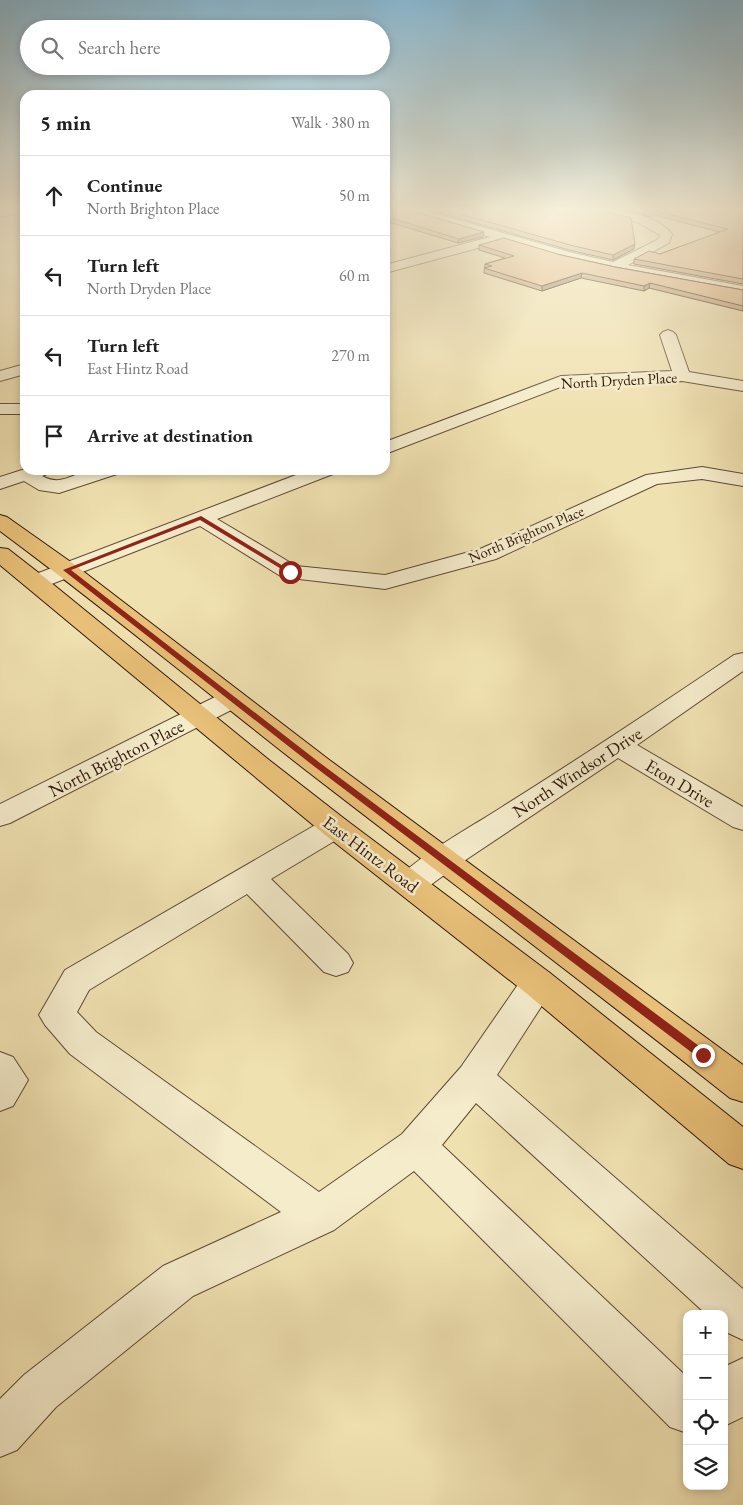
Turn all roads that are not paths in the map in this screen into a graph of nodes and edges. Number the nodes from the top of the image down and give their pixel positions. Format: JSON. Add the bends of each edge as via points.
{"nodes":[{"id":1,"x":680,"y":278,"type":"edge"},
{"id":2,"x":743,"y":290,"type":"edge"},
{"id":3,"x":668,"y":335,"type":"dead end"},
{"id":4,"x":20,"y":370,"type":"edge"},
{"id":5,"x":0,"y":376,"type":"edge"},
{"id":6,"x":682,"y":376,"type":"junction"},
{"id":7,"x":743,"y":386,"type":"edge"},
{"id":8,"x":0,"y":409,"type":"edge"},
{"id":9,"x":20,"y":409,"type":"edge"},
{"id":10,"x":390,"y":446,"type":"edge"},
{"id":11,"x":25,"y":475,"type":"edge"},
{"id":12,"x":37,"y":475,"type":"edge"},
{"id":13,"x":94,"y":475,"type":"edge"},
{"id":14,"x":313,"y":475,"type":"edge"},
{"id":15,"x":743,"y":480,"type":"edge"},
{"id":16,"x":0,"y":483,"type":"edge"},
{"id":17,"x":201,"y":518,"type":"junction"},
{"id":18,"x":0,"y":521,"type":"edge"},
{"id":19,"x":0,"y":554,"type":"edge"},
{"id":20,"x":66,"y":570,"type":"junction"},
{"id":21,"x":36,"y":582,"type":"junction"},
{"id":22,"x":743,"y":660,"type":"edge"},
{"id":23,"x":232,"y":699,"type":"junction"},
{"id":24,"x":199,"y":716,"type":"junction"},
{"id":25,"x":618,"y":746,"type":"junction"},
{"id":26,"x":6,"y":805,"type":"edge"},
{"id":27,"x":743,"y":820,"type":"edge"},
{"id":28,"x":334,"y":827,"type":"junction"},
{"id":29,"x":444,"y":859,"type":"junction"},
{"id":30,"x":251,"y":878,"type":"junction"},
{"id":31,"x":410,"y":884,"type":"junction"},
{"id":32,"x":336,"y":963,"type":"dead end"},
{"id":33,"x":538,"y":983,"type":"junction"},
{"id":34,"x":0,"y":1068,"type":"edge"},
{"id":35,"x":474,"y":1078,"type":"junction"},
{"id":36,"x":743,"y":1086,"type":"edge"},
{"id":37,"x":0,"y":1094,"type":"edge"},
{"id":38,"x":416,"y":1147,"type":"junction"},
{"id":39,"x":743,"y":1151,"type":"edge"},
{"id":40,"x":319,"y":1216,"type":"junction"},
{"id":41,"x":743,"y":1318,"type":"edge"},
{"id":42,"x":743,"y":1380,"type":"edge"},
{"id":43,"x":727,"y":1400,"type":"edge"},
{"id":44,"x":683,"y":1406,"type":"edge"},
{"id":45,"x":0,"y":1433,"type":"edge"}],
"edges":[{"from":1,"to":2,"type":"street"},
{"from":3,"to":6,"type":"street"},
{"from":4,"to":5,"type":"street"},
{"from":6,"to":7,"type":"street","name":"North Dryden Place"},
{"from":6,"to":10,"type":"street","name":"North Dryden Place","via":[[561,380]]},
{"from":8,"to":9,"type":"street"},
{"from":11,"to":16,"type":"street"},
{"from":12,"to":13,"type":"street","via":[[46,486],[59,486]]},
{"from":14,"to":17,"type":"street"},
{"from":15,"to":17,"type":"street","name":"North Brighton Place","via":[[702,473],[653,479],[488,554],[385,582],[290,572]]},
{"from":17,"to":20,"type":"street"},
{"from":18,"to":20,"type":"main road"},
{"from":19,"to":21,"type":"main road","name":"East Hintz Road"},
{"from":20,"to":21,"type":"street"},
{"from":20,"to":23,"type":"main road"},
{"from":21,"to":24,"type":"main road","name":"East Hintz Road"},
{"from":22,"to":25,"type":"street","name":"North Windsor Drive"},
{"from":23,"to":24,"type":"street","name":"North Brighton Place"},
{"from":23,"to":29,"type":"main road"},
{"from":24,"to":26,"type":"street","name":"North Brighton Place"},
{"from":24,"to":28,"type":"main road","name":"East Hintz Road"},
{"from":25,"to":27,"type":"street","name":"Eton Drive"},
{"from":25,"to":29,"type":"street","name":"North Windsor Drive"},
{"from":28,"to":30,"type":"street"},
{"from":28,"to":31,"type":"main road","name":"East Hintz Road"},
{"from":29,"to":31,"type":"street","name":"North Windsor Drive"},
{"from":29,"to":36,"type":"main road"},
{"from":30,"to":32,"type":"street"},
{"from":30,"to":40,"type":"street","via":[[77,980],[57,1015],[83,1043]]},
{"from":31,"to":33,"type":"main road","name":"East Hintz Road"},
{"from":33,"to":35,"type":"street"},
{"from":33,"to":39,"type":"main road","name":"East Hintz Road"},
{"from":34,"to":37,"type":"street","via":[[9,1080]]},
{"from":35,"to":38,"type":"street"},
{"from":35,"to":41,"type":"street"},
{"from":38,"to":40,"type":"street"},
{"from":38,"to":44,"type":"street"},
{"from":40,"to":45,"type":"street","via":[[178,1281],[40,1391]]},
{"from":42,"to":43,"type":"street"}]}
